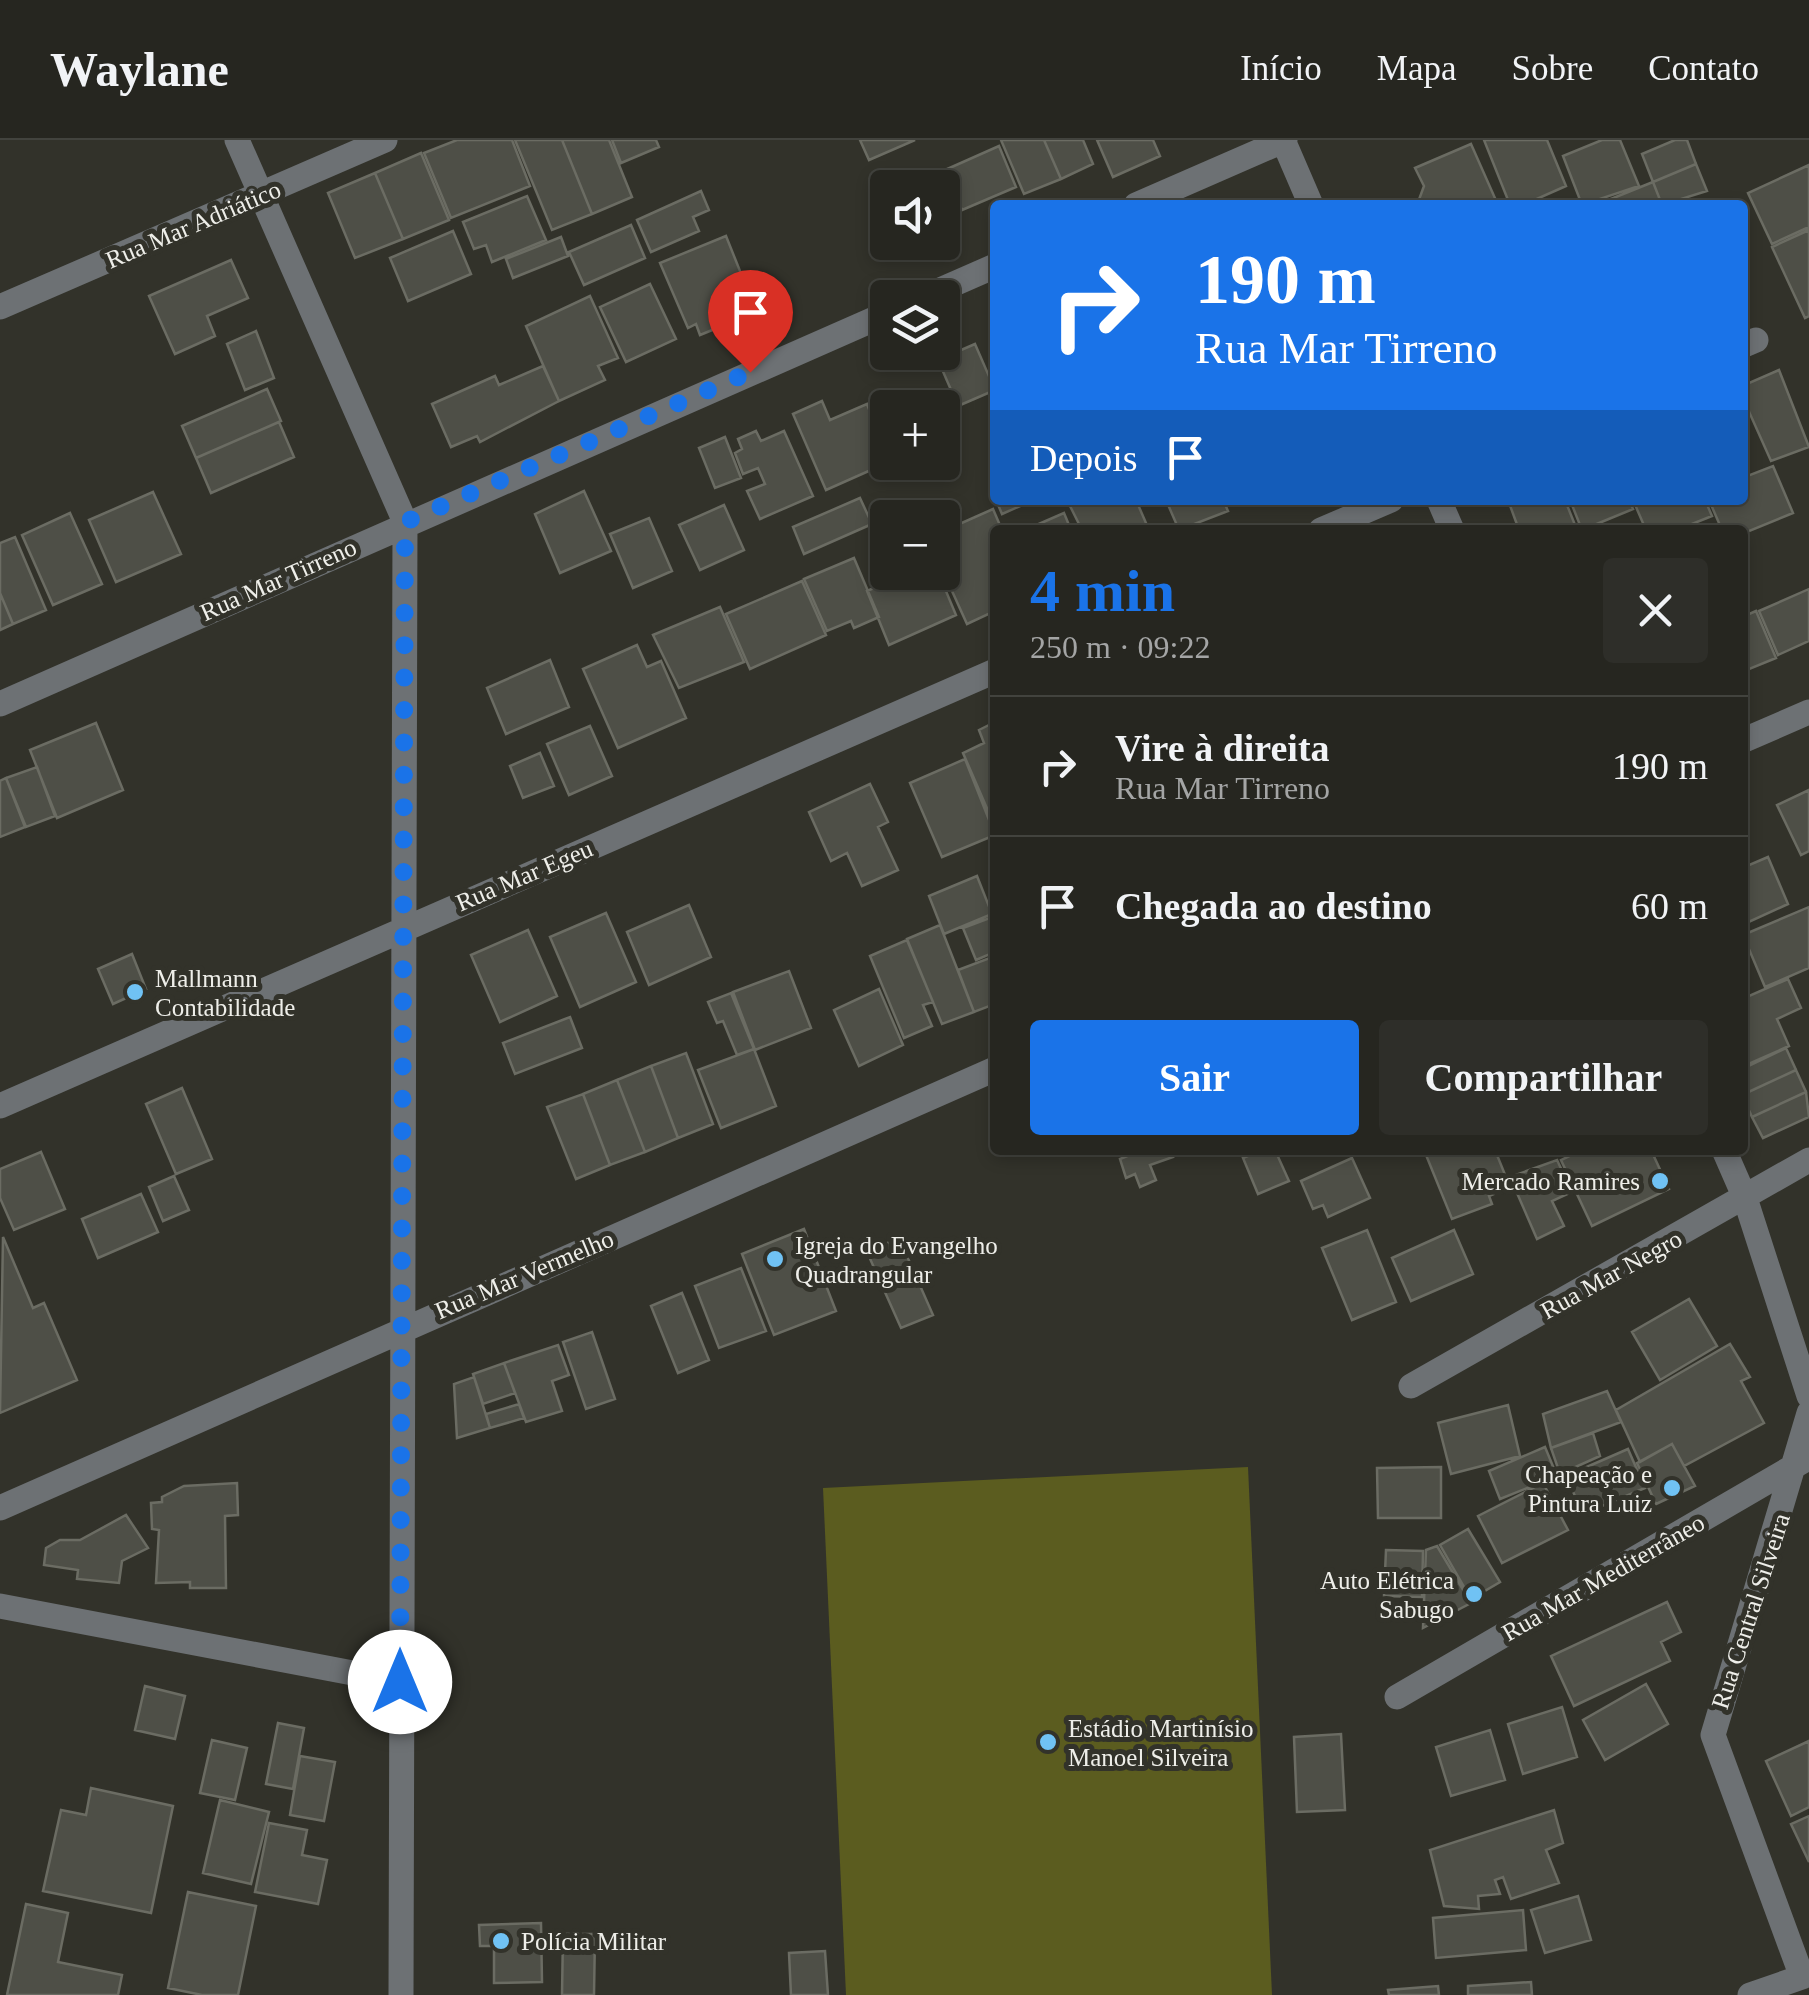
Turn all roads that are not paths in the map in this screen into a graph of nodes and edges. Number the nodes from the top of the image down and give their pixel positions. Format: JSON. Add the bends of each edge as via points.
{"nodes":[{"id":1,"x":236,"y":140,"type":"edge"},
{"id":2,"x":386,"y":140,"type":"edge"},
{"id":3,"x":1284,"y":140,"type":"edge"},
{"id":4,"x":261,"y":194,"type":"junction"},
{"id":5,"x":1147,"y":200,"type":"edge"},
{"id":6,"x":1309,"y":200,"type":"edge"},
{"id":7,"x":990,"y":268,"type":"edge"},
{"id":8,"x":960,"y":281,"type":"edge"},
{"id":9,"x":0,"y":307,"type":"edge"},
{"id":10,"x":870,"y":320,"type":"edge"},
{"id":11,"x":1378,"y":505,"type":"edge"},
{"id":12,"x":405,"y":522,"type":"junction"},
{"id":13,"x":1332,"y":525,"type":"edge"},
{"id":14,"x":990,"y":673,"type":"edge"},
{"id":15,"x":0,"y":704,"type":"edge"},
{"id":16,"x":1809,"y":712,"type":"edge"},
{"id":17,"x":1748,"y":738,"type":"edge"},
{"id":18,"x":406,"y":926,"type":"junction"},
{"id":19,"x":990,"y":1071,"type":"edge"},
{"id":20,"x":0,"y":1106,"type":"edge"},
{"id":21,"x":1726,"y":1155,"type":"edge"},
{"id":22,"x":1809,"y":1160,"type":"edge"},
{"id":23,"x":1745,"y":1198,"type":"junction"},
{"id":24,"x":402,"y":1327,"type":"junction"},
{"id":25,"x":1411,"y":1386,"type":"dead end"},
{"id":26,"x":1809,"y":1396,"type":"edge"},
{"id":27,"x":1809,"y":1413,"type":"edge"},
{"id":28,"x":1803,"y":1461,"type":"edge"},
{"id":29,"x":0,"y":1508,"type":"edge"},
{"id":30,"x":0,"y":1606,"type":"edge"},
{"id":31,"x":400,"y":1682,"type":"junction"},
{"id":32,"x":1397,"y":1697,"type":"dead end"},
{"id":33,"x":1804,"y":1982,"type":"edge"},
{"id":34,"x":402,"y":1995,"type":"edge"},
{"id":35,"x":1750,"y":1995,"type":"edge"}],
"edges":[{"from":1,"to":4,"type":"street"},
{"from":2,"to":4,"type":"street","name":"Rua Mar Adriático"},
{"from":3,"to":5,"type":"street"},
{"from":3,"to":6,"type":"street"},
{"from":4,"to":9,"type":"street","name":"Rua Mar Adriático"},
{"from":4,"to":12,"type":"street"},
{"from":7,"to":8,"type":"street"},
{"from":10,"to":12,"type":"street","name":"Rua Mar Tirreno"},
{"from":11,"to":13,"type":"street"},
{"from":12,"to":15,"type":"street","name":"Rua Mar Tirreno"},
{"from":12,"to":18,"type":"street"},
{"from":14,"to":18,"type":"street","name":"Rua Mar Egeu"},
{"from":16,"to":17,"type":"street"},
{"from":18,"to":20,"type":"street","name":"Rua Mar Egeu"},
{"from":18,"to":24,"type":"street"},
{"from":19,"to":24,"type":"street","name":"Rua Mar Vermelho"},
{"from":21,"to":23,"type":"street"},
{"from":22,"to":23,"type":"street","name":"Rua Mar Negro"},
{"from":23,"to":25,"type":"street","name":"Rua Mar Negro"},
{"from":23,"to":26,"type":"street"},
{"from":24,"to":29,"type":"street","name":"Rua Mar Vermelho"},
{"from":24,"to":31,"type":"street"},
{"from":27,"to":28,"type":"street","name":"Rua Central Silveira"},
{"from":28,"to":32,"type":"street","name":"Rua Mar Mediterrâneo"},
{"from":28,"to":33,"type":"street","name":"Rua Central Silveira","via":[[1713,1735]]},
{"from":30,"to":31,"type":"street"},
{"from":31,"to":34,"type":"street"},
{"from":33,"to":35,"type":"street"}]}
